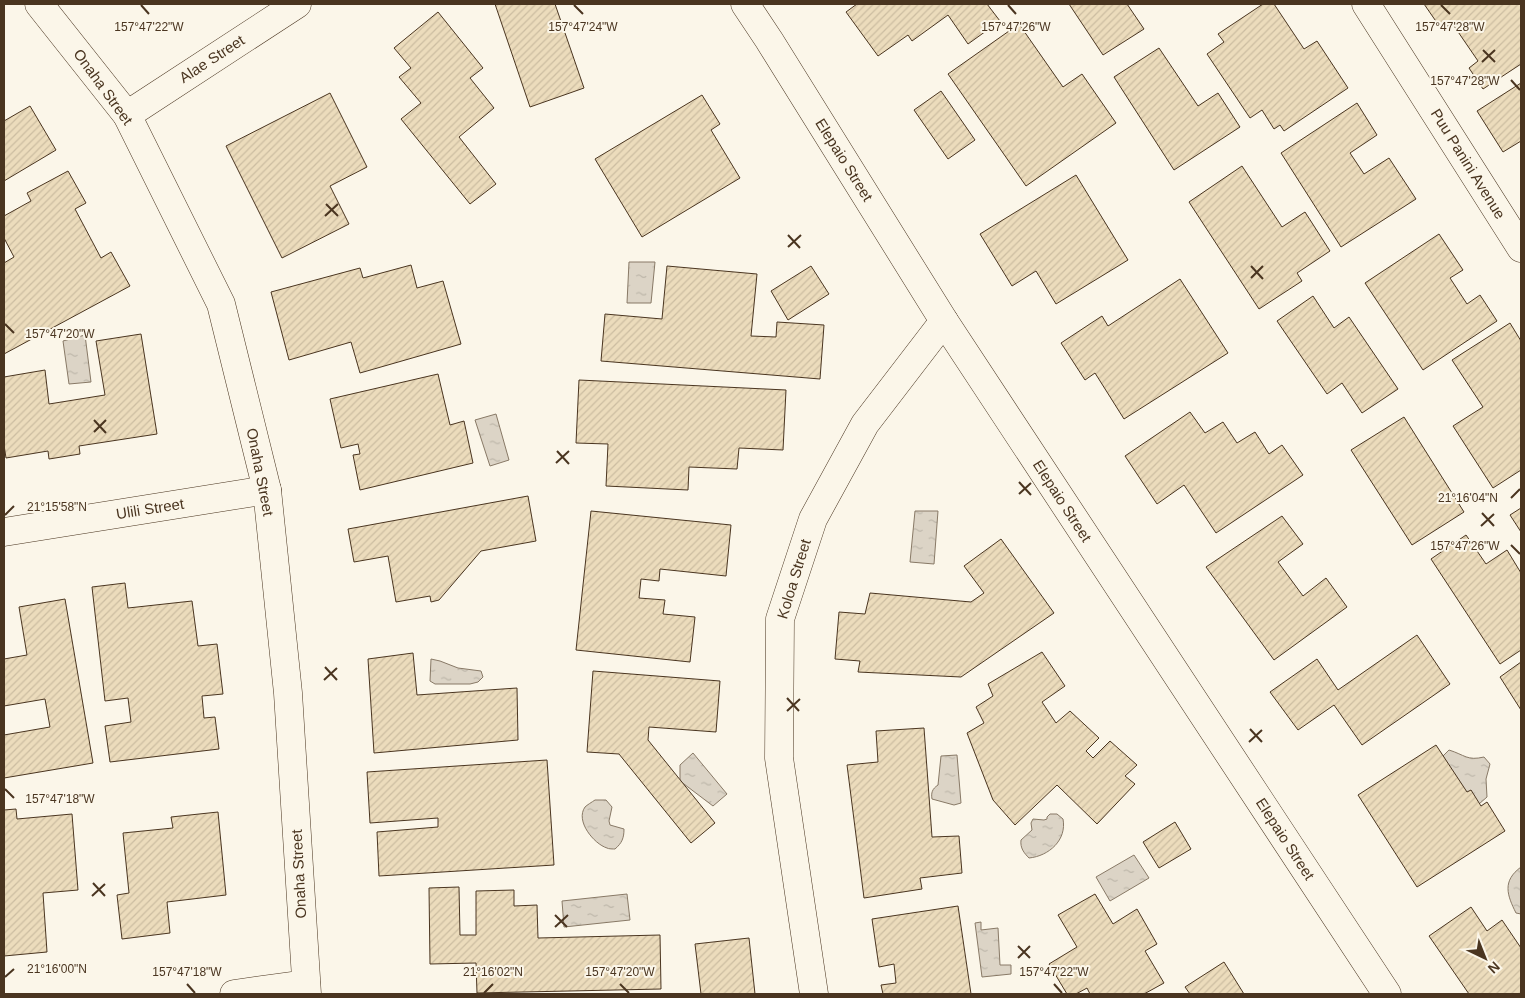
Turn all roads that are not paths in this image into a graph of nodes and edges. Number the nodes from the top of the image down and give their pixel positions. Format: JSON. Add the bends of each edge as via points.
{"nodes":[{"id":1,"x":39,"y":4,"type":"edge"},
{"id":2,"x":297,"y":4,"type":"edge"},
{"id":3,"x":745,"y":4,"type":"edge"},
{"id":4,"x":1366,"y":4,"type":"edge"},
{"id":5,"x":127,"y":115,"type":"junction"},
{"id":6,"x":1521,"y":248,"type":"edge"},
{"id":7,"x":944,"y":321,"type":"junction"},
{"id":8,"x":267,"y":490,"type":"junction"},
{"id":9,"x":4,"y":532,"type":"edge"},
{"id":10,"x":306,"y":989,"type":"edge"},
{"id":11,"x":234,"y":994,"type":"edge"},
{"id":12,"x":814,"y":994,"type":"edge"},
{"id":13,"x":1387,"y":994,"type":"edge"}],
"edges":[{"from":1,"to":5,"type":"street","name":"Onaha Street"},
{"from":2,"to":5,"type":"street","name":"Alae Street"},
{"from":3,"to":7,"type":"street","name":"Elepaio Street"},
{"from":4,"to":6,"type":"street","name":"Puu Panini Avenue"},
{"from":5,"to":8,"type":"street","name":"Onaha Street","via":[[221,304]]},
{"from":7,"to":12,"type":"street","name":"Koloa Street","via":[[865,424],[813,519],[780,619],[779,758]]},
{"from":7,"to":13,"type":"street","name":"Elepaio Street"},
{"from":8,"to":9,"type":"street","name":"Ulili Street"},
{"from":8,"to":10,"type":"street","name":"Onaha Street","via":[[288,692]]},
{"from":10,"to":11,"type":"street"}]}
